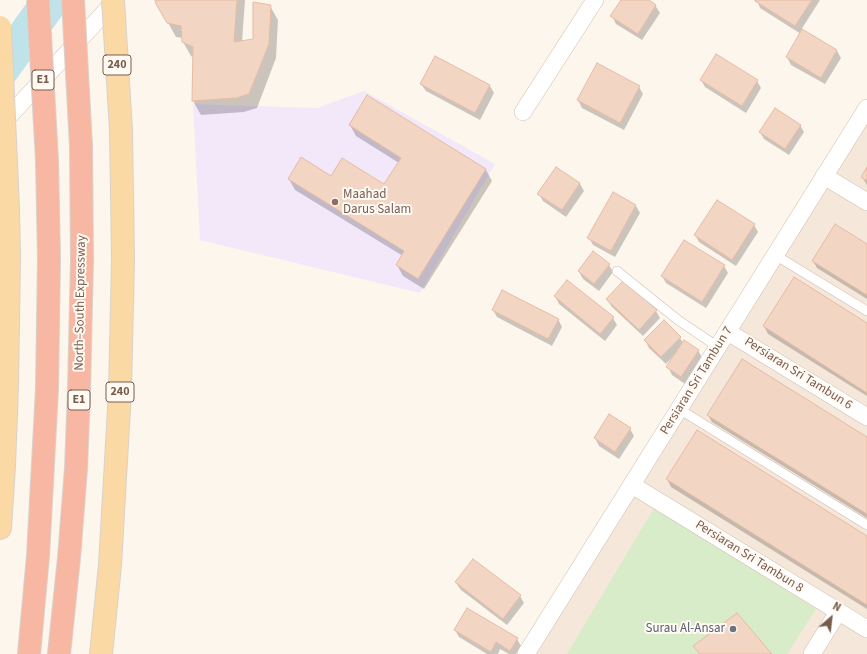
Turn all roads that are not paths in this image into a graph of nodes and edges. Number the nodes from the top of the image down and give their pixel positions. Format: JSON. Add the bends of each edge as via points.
{"nodes":[{"id":1,"x":38,"y":0,"type":"edge"},
{"id":2,"x":73,"y":0,"type":"edge"},
{"id":3,"x":114,"y":0,"type":"edge"},
{"id":4,"x":595,"y":0,"type":"edge"},
{"id":5,"x":0,"y":27,"type":"edge"},
{"id":6,"x":867,"y":108,"type":"edge"},
{"id":7,"x":523,"y":112,"type":"dead end"},
{"id":8,"x":0,"y":126,"type":"edge"},
{"id":9,"x":824,"y":176,"type":"junction"},
{"id":10,"x":867,"y":202,"type":"edge"},
{"id":11,"x":775,"y":254,"type":"junction"},
{"id":12,"x":617,"y":271,"type":"dead end"},
{"id":13,"x":867,"y":311,"type":"edge"},
{"id":14,"x":728,"y":332,"type":"junction"},
{"id":15,"x":718,"y":347,"type":"junction"},
{"id":16,"x":679,"y":409,"type":"junction"},
{"id":17,"x":867,"y":417,"type":"edge"},
{"id":18,"x":632,"y":485,"type":"junction"},
{"id":19,"x":867,"y":525,"type":"edge"},
{"id":20,"x":0,"y":528,"type":"edge"},
{"id":21,"x":838,"y":612,"type":"junction"},
{"id":22,"x":867,"y":629,"type":"edge"},
{"id":23,"x":29,"y":654,"type":"edge"},
{"id":24,"x":58,"y":654,"type":"edge"},
{"id":25,"x":101,"y":654,"type":"edge"},
{"id":26,"x":526,"y":654,"type":"edge"},
{"id":27,"x":812,"y":654,"type":"edge"}],
"edges":[{"from":1,"to":23,"type":"highway","number":"E1","bridge":true,"via":[[49,265],[38,556]]},
{"from":2,"to":24,"type":"highway","name":"North–South Expressway","number":"E1","bridge":true,"via":[[81,146],[79,390],[69,558]]},
{"from":3,"to":8,"type":"street"},
{"from":3,"to":25,"type":"main road","number":"240","bridge":true,"via":[[121,130],[123,267],[120,391],[110,565]]},
{"from":4,"to":7,"type":"street"},
{"from":5,"to":20,"type":"main road","bridge":true,"via":[[9,257],[7,379]]},
{"from":6,"to":9,"type":"street","name":"Persiaran Sri Tambun 7"},
{"from":9,"to":10,"type":"street"},
{"from":9,"to":11,"type":"street","name":"Persiaran Sri Tambun 7"},
{"from":11,"to":13,"type":"lane"},
{"from":11,"to":14,"type":"street","name":"Persiaran Sri Tambun 7"},
{"from":12,"to":15,"type":"lane","via":[[678,320]]},
{"from":14,"to":15,"type":"street","name":"Persiaran Sri Tambun 7"},
{"from":14,"to":17,"type":"street","name":"Persiaran Sri Tambun 6"},
{"from":15,"to":16,"type":"street","name":"Persiaran Sri Tambun 7"},
{"from":16,"to":18,"type":"street","name":"Persiaran Sri Tambun 7"},
{"from":16,"to":19,"type":"lane"},
{"from":18,"to":21,"type":"street","name":"Persiaran Sri Tambun 8"},
{"from":18,"to":26,"type":"street","name":"Persiaran Sri Tambun 7"},
{"from":21,"to":22,"type":"street","name":"Persiaran Sri Tambun 8"},
{"from":21,"to":27,"type":"street"}]}
